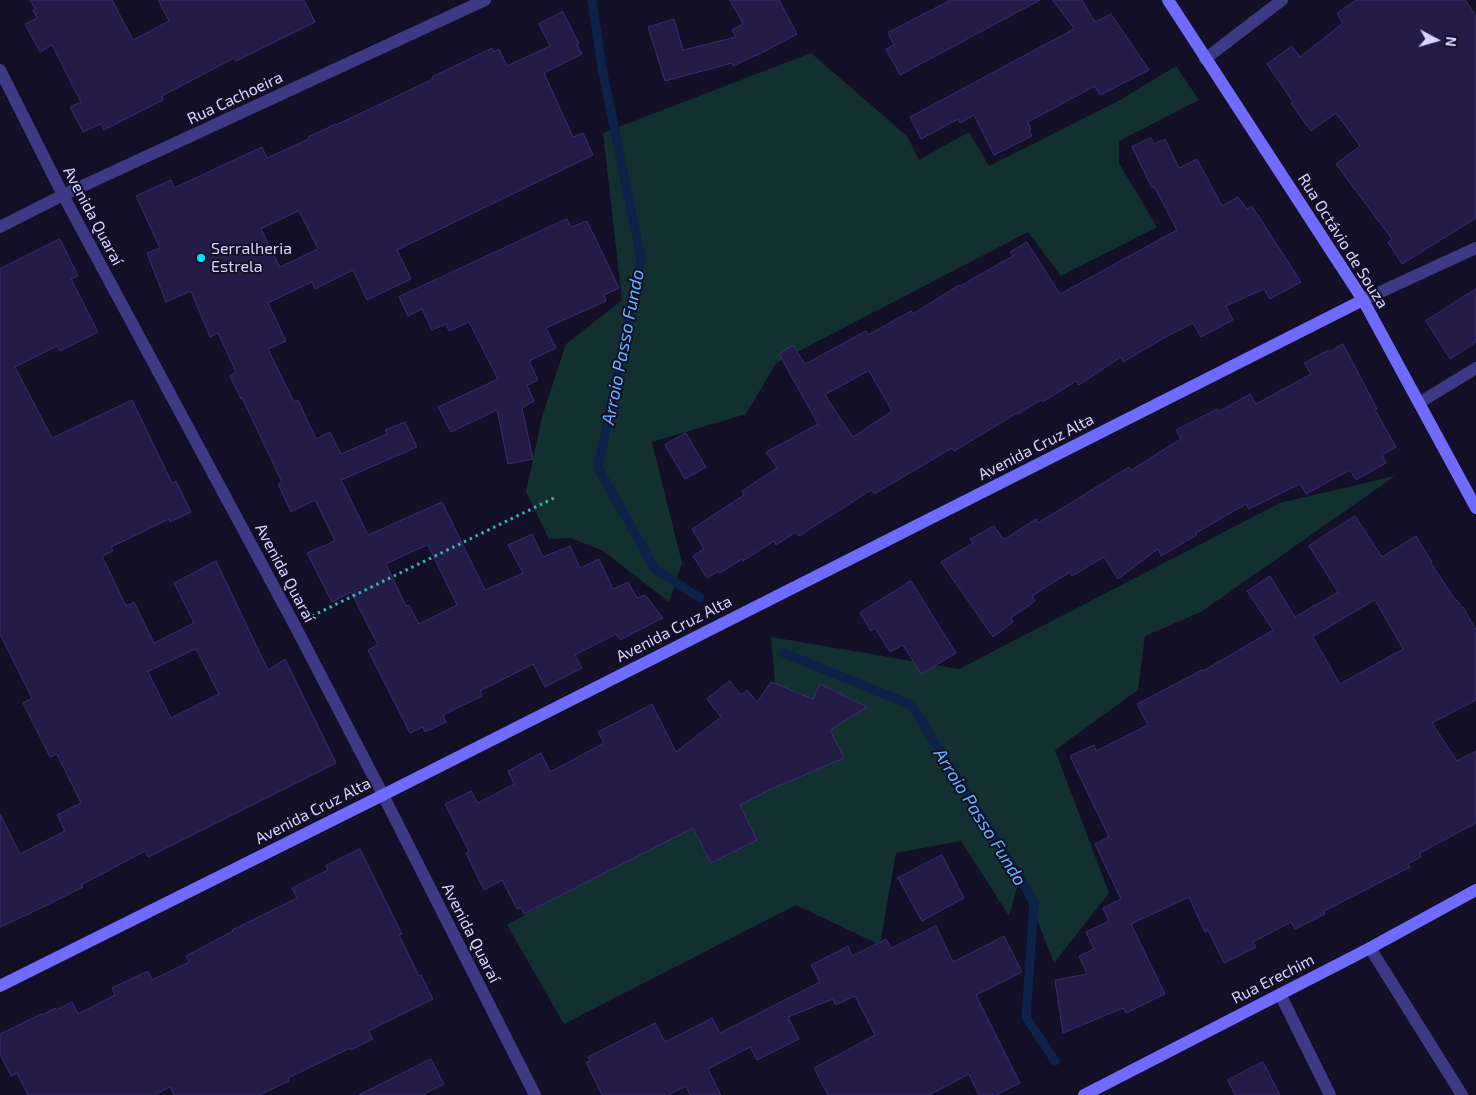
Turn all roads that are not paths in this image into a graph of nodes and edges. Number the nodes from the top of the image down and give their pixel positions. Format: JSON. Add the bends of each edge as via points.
{"nodes":[{"id":1,"x":485,"y":0,"type":"edge"},
{"id":2,"x":1168,"y":0,"type":"edge"},
{"id":3,"x":1282,"y":0,"type":"edge"},
{"id":4,"x":1205,"y":58,"type":"junction"},
{"id":5,"x":0,"y":70,"type":"edge"},
{"id":6,"x":63,"y":195,"type":"junction"},
{"id":7,"x":0,"y":227,"type":"edge"},
{"id":8,"x":1476,"y":248,"type":"edge"},
{"id":9,"x":1363,"y":300,"type":"junction"},
{"id":10,"x":1476,"y":368,"type":"edge"},
{"id":11,"x":1419,"y":403,"type":"junction"},
{"id":12,"x":1476,"y":508,"type":"edge"},
{"id":13,"x":383,"y":795,"type":"junction"},
{"id":14,"x":1476,"y":890,"type":"edge"},
{"id":15,"x":1370,"y":948,"type":"junction"},
{"id":16,"x":0,"y":986,"type":"edge"},
{"id":17,"x":1280,"y":994,"type":"junction"},
{"id":18,"x":535,"y":1095,"type":"edge"},
{"id":19,"x":1084,"y":1095,"type":"edge"},
{"id":20,"x":1330,"y":1095,"type":"edge"},
{"id":21,"x":1462,"y":1095,"type":"edge"}],
"edges":[{"from":1,"to":6,"type":"street","name":"Rua Cachoeira"},
{"from":2,"to":4,"type":"street","name":"Rua Octávio de Souza"},
{"from":3,"to":4,"type":"street"},
{"from":4,"to":9,"type":"street","name":"Rua Octávio de Souza"},
{"from":5,"to":6,"type":"street","name":"Avenida Quaraí"},
{"from":6,"to":7,"type":"street","name":"Rua Cachoeira"},
{"from":6,"to":13,"type":"street","name":"Avenida Quaraí"},
{"from":8,"to":9,"type":"street"},
{"from":9,"to":11,"type":"street","name":"Rua Octávio de Souza"},
{"from":9,"to":13,"type":"street","name":"Avenida Cruz Alta"},
{"from":10,"to":11,"type":"street"},
{"from":11,"to":12,"type":"street","name":"Rua Octávio de Souza"},
{"from":13,"to":16,"type":"street","name":"Avenida Cruz Alta"},
{"from":13,"to":18,"type":"street","name":"Avenida Quaraí"},
{"from":14,"to":15,"type":"street","name":"Rua Erechim"},
{"from":15,"to":17,"type":"street","name":"Rua Erechim"},
{"from":15,"to":21,"type":"street"},
{"from":17,"to":19,"type":"street","name":"Rua Erechim"},
{"from":17,"to":20,"type":"street"}]}
